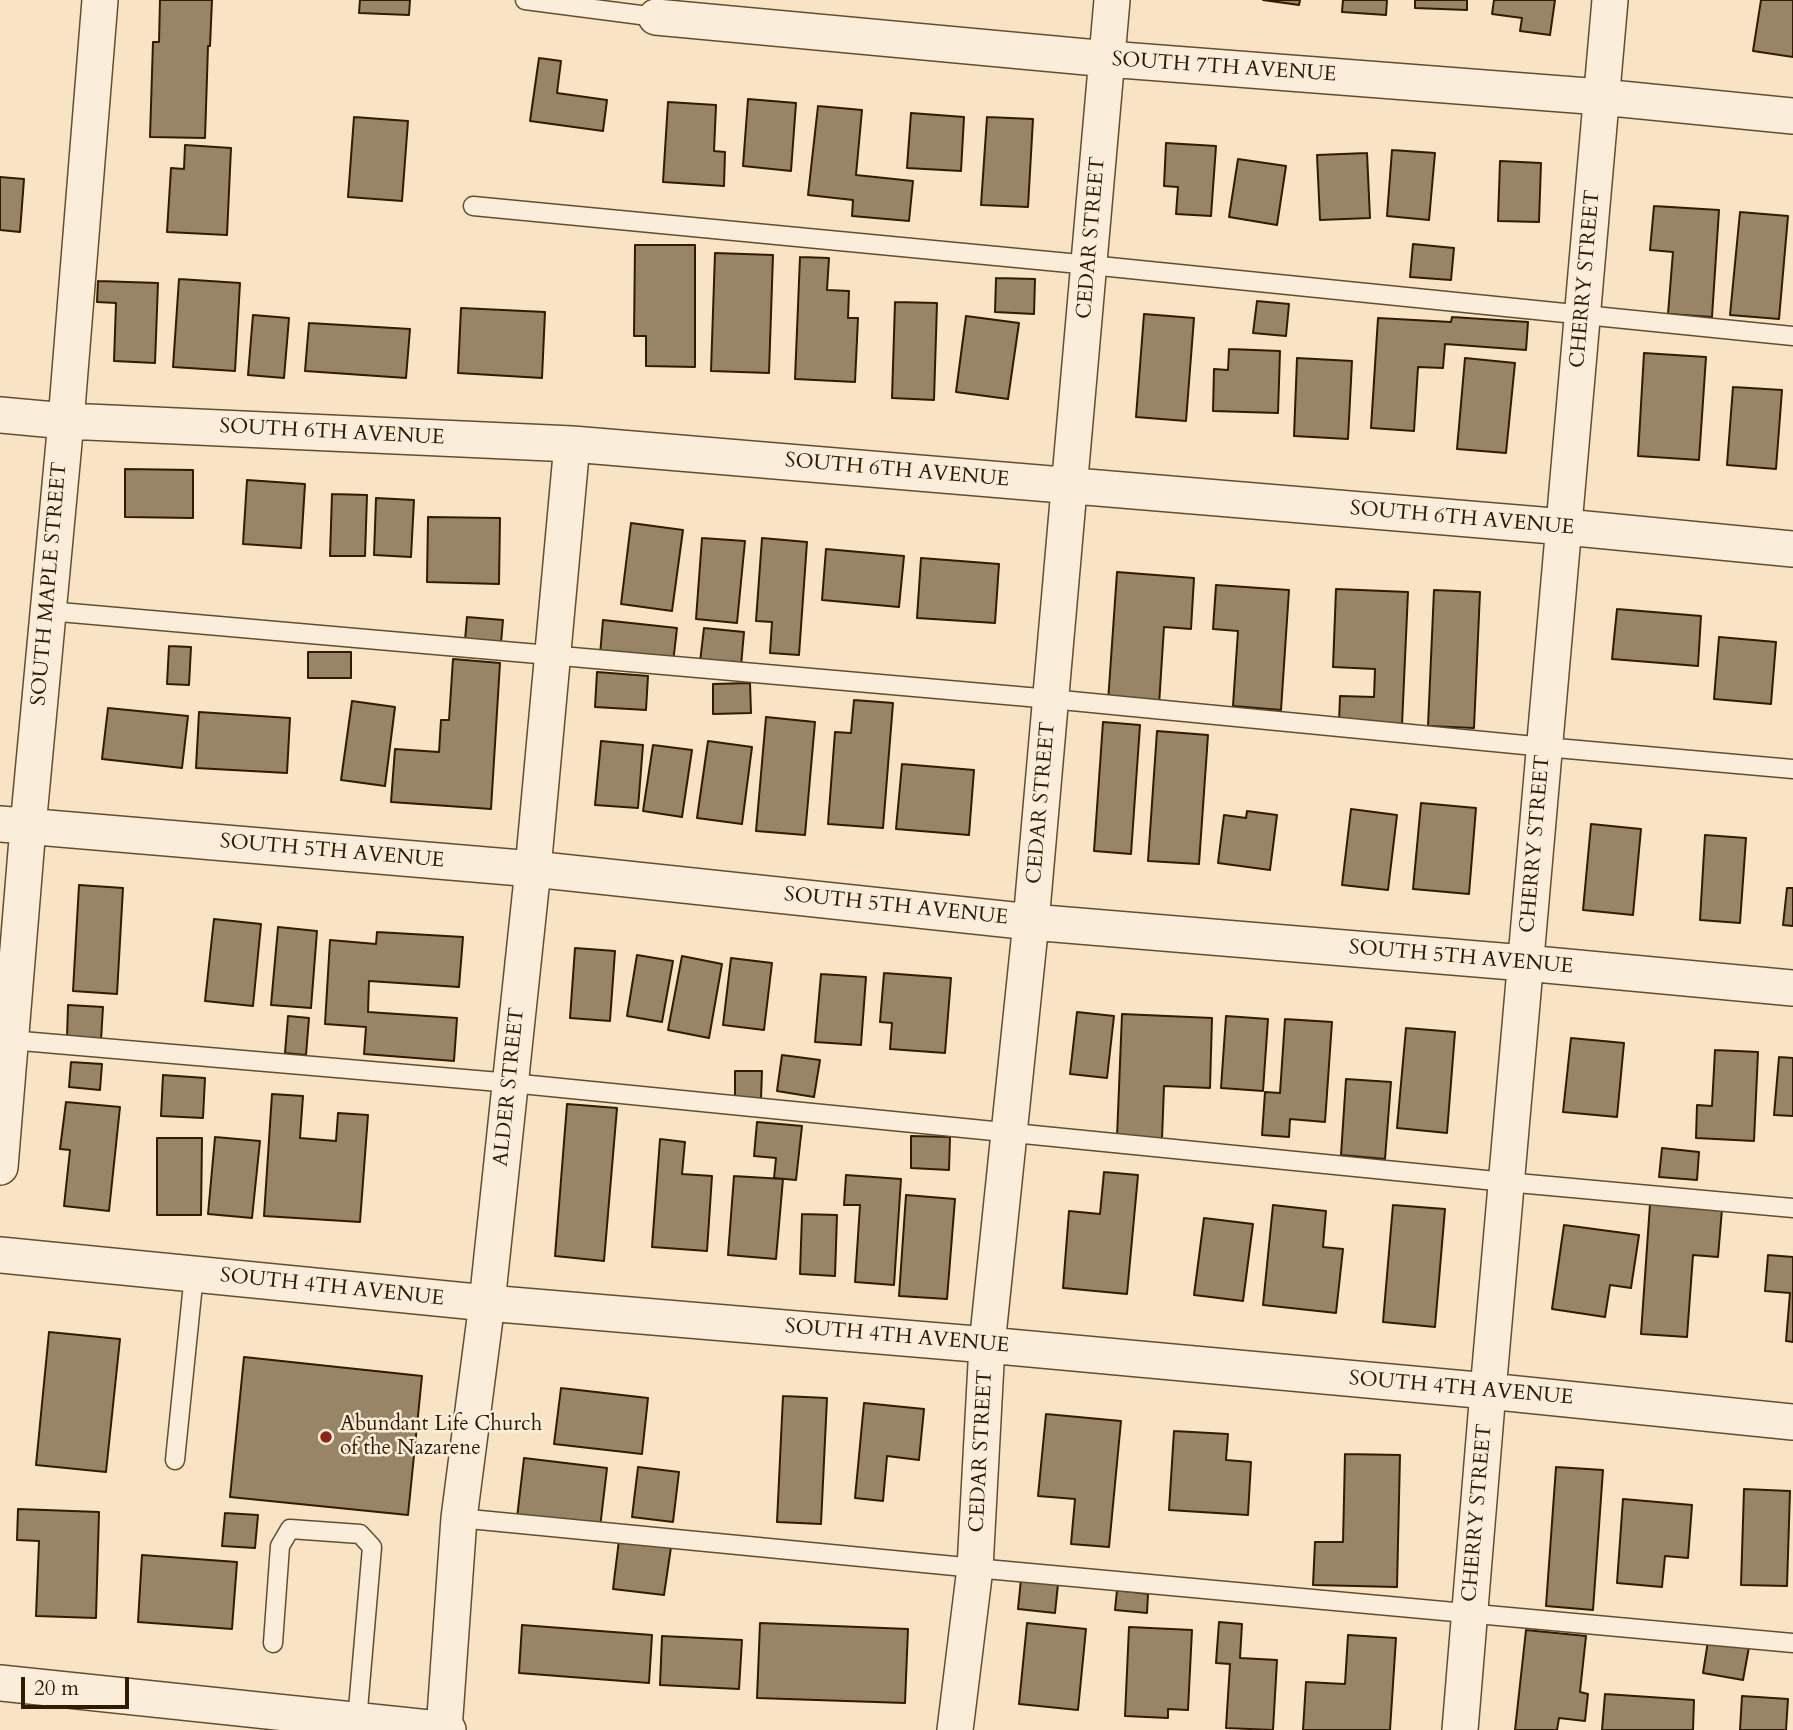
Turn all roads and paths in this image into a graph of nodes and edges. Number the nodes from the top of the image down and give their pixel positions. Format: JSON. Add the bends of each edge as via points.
{"nodes":[{"id":1,"x":100,"y":0,"type":"edge"},
{"id":2,"x":525,"y":0,"type":"edge"},
{"id":3,"x":1112,"y":0,"type":"edge"},
{"id":4,"x":1610,"y":0,"type":"edge"},
{"id":5,"x":656,"y":17,"type":"joint"},
{"id":6,"x":1108,"y":59,"type":"junction"},
{"id":7,"x":1601,"y":97,"type":"junction"},
{"id":8,"x":1793,"y":117,"type":"edge"},
{"id":9,"x":473,"y":206,"type":"dead end"},
{"id":10,"x":1090,"y":265,"type":"junction"},
{"id":11,"x":1583,"y":316,"type":"junction"},
{"id":12,"x":1793,"y":336,"type":"edge"},
{"id":13,"x":0,"y":415,"type":"edge"},
{"id":14,"x":66,"y":421,"type":"junction"},
{"id":15,"x":572,"y":444,"type":"junction"},
{"id":16,"x":1070,"y":486,"type":"junction"},
{"id":17,"x":1564,"y":527,"type":"junction"},
{"id":18,"x":1793,"y":549,"type":"edge"},
{"id":19,"x":48,"y":611,"type":"junction"},
{"id":20,"x":553,"y":655,"type":"junction"},
{"id":21,"x":1051,"y":699,"type":"junction"},
{"id":22,"x":1545,"y":747,"type":"junction"},
{"id":23,"x":1793,"y":769,"type":"edge"},
{"id":24,"x":14,"y":825,"type":"edge"},
{"id":25,"x":533,"y":869,"type":"junction"},
{"id":26,"x":1031,"y":922,"type":"junction"},
{"id":27,"x":1525,"y":963,"type":"junction"},
{"id":28,"x":1793,"y":988,"type":"edge"},
{"id":29,"x":10,"y":1040,"type":"junction"},
{"id":30,"x":511,"y":1083,"type":"junction"},
{"id":31,"x":1009,"y":1133,"type":"junction"},
{"id":32,"x":0,"y":1167,"type":"edge"},
{"id":33,"x":1506,"y":1182,"type":"junction"},
{"id":34,"x":1793,"y":1208,"type":"edge"},
{"id":35,"x":0,"y":1255,"type":"edge"},
{"id":36,"x":194,"y":1274,"type":"junction"},
{"id":37,"x":487,"y":1303,"type":"junction"},
{"id":38,"x":988,"y":1345,"type":"junction"},
{"id":39,"x":1488,"y":1391,"type":"junction"},
{"id":40,"x":1793,"y":1422,"type":"edge"},
{"id":41,"x":175,"y":1460,"type":"dead end"},
{"id":42,"x":459,"y":1518,"type":"junction"},
{"id":43,"x":975,"y":1568,"type":"junction"},
{"id":44,"x":1469,"y":1614,"type":"junction"},
{"id":45,"x":274,"y":1643,"type":"dead end"},
{"id":46,"x":1793,"y":1643,"type":"edge"},
{"id":47,"x":0,"y":1683,"type":"edge"},
{"id":48,"x":357,"y":1720,"type":"junction"},
{"id":49,"x":446,"y":1730,"type":"edge"},
{"id":50,"x":955,"y":1730,"type":"edge"},
{"id":51,"x":1460,"y":1730,"type":"edge"}],
"edges":[{"from":1,"to":14,"type":"street","name":"SOUTH MAPLE STREET"},
{"from":2,"to":5,"type":"lane"},
{"from":3,"to":6,"type":"street","name":"CEDAR STREET"},
{"from":4,"to":7,"type":"street","name":"CHERRY STREET"},
{"from":5,"to":6,"type":"street","name":"SOUTH 7TH AVENUE"},
{"from":6,"to":7,"type":"street","name":"SOUTH 7TH AVENUE"},
{"from":6,"to":10,"type":"street","name":"CEDAR STREET"},
{"from":7,"to":8,"type":"street","name":"SOUTH 7TH AVENUE"},
{"from":7,"to":11,"type":"street","name":"CHERRY STREET"},
{"from":9,"to":10,"type":"lane"},
{"from":10,"to":11,"type":"lane"},
{"from":10,"to":16,"type":"street","name":"CEDAR STREET"},
{"from":11,"to":12,"type":"lane"},
{"from":11,"to":17,"type":"street","name":"CHERRY STREET"},
{"from":13,"to":14,"type":"street","name":"SOUTH 6TH AVENUE"},
{"from":14,"to":15,"type":"street","name":"SOUTH 6TH AVENUE"},
{"from":14,"to":19,"type":"street","name":"SOUTH MAPLE STREET"},
{"from":15,"to":16,"type":"street","name":"SOUTH 6TH AVENUE"},
{"from":15,"to":20,"type":"street","name":"ALDER STREET"},
{"from":16,"to":17,"type":"street","name":"SOUTH 6TH AVENUE"},
{"from":16,"to":21,"type":"street","name":"CEDAR STREET"},
{"from":17,"to":18,"type":"street","name":"SOUTH 6TH AVENUE"},
{"from":17,"to":22,"type":"street","name":"CHERRY STREET"},
{"from":19,"to":20,"type":"lane"},
{"from":19,"to":24,"type":"street","name":"SOUTH MAPLE STREET"},
{"from":20,"to":21,"type":"lane"},
{"from":20,"to":25,"type":"street","name":"ALDER STREET"},
{"from":21,"to":22,"type":"lane"},
{"from":21,"to":26,"type":"street","name":"CEDAR STREET"},
{"from":22,"to":23,"type":"lane"},
{"from":22,"to":27,"type":"street","name":"CHERRY STREET"},
{"from":24,"to":25,"type":"street","name":"SOUTH 5TH AVENUE"},
{"from":24,"to":29,"type":"street","name":"SOUTH MAPLE STREET"},
{"from":25,"to":26,"type":"street","name":"SOUTH 5TH AVENUE"},
{"from":25,"to":30,"type":"street","name":"ALDER STREET"},
{"from":26,"to":27,"type":"street","name":"SOUTH 5TH AVENUE"},
{"from":26,"to":31,"type":"street","name":"CEDAR STREET"},
{"from":27,"to":28,"type":"street","name":"SOUTH 5TH AVENUE"},
{"from":27,"to":33,"type":"street","name":"CHERRY STREET"},
{"from":29,"to":30,"type":"lane"},
{"from":29,"to":32,"type":"street","name":"SOUTH MAPLE STREET"},
{"from":30,"to":31,"type":"lane"},
{"from":30,"to":37,"type":"street","name":"ALDER STREET"},
{"from":31,"to":33,"type":"lane"},
{"from":31,"to":38,"type":"street","name":"CEDAR STREET"},
{"from":33,"to":34,"type":"lane"},
{"from":33,"to":39,"type":"street","name":"CHERRY STREET"},
{"from":35,"to":36,"type":"street","name":"SOUTH 4TH AVENUE"},
{"from":36,"to":37,"type":"street","name":"SOUTH 4TH AVENUE"},
{"from":36,"to":41,"type":"lane"},
{"from":37,"to":38,"type":"street","name":"SOUTH 4TH AVENUE"},
{"from":37,"to":42,"type":"street","name":"ALDER STREET"},
{"from":38,"to":39,"type":"street","name":"SOUTH 4TH AVENUE"},
{"from":38,"to":43,"type":"street","name":"CEDAR STREET"},
{"from":39,"to":40,"type":"street","name":"SOUTH 4TH AVENUE"},
{"from":39,"to":44,"type":"street","name":"CHERRY STREET"},
{"from":42,"to":43,"type":"lane"},
{"from":42,"to":49,"type":"street","name":"ALDER STREET"},
{"from":43,"to":44,"type":"lane"},
{"from":43,"to":50,"type":"street","name":"CEDAR STREET"},
{"from":44,"to":46,"type":"lane"},
{"from":44,"to":51,"type":"street","name":"CHERRY STREET"},
{"from":45,"to":48,"type":"lane","via":[[280,1546],[290,1529],[360,1534],[372,1548]]},
{"from":47,"to":48,"type":"street"},
{"from":48,"to":49,"type":"street"}]}
